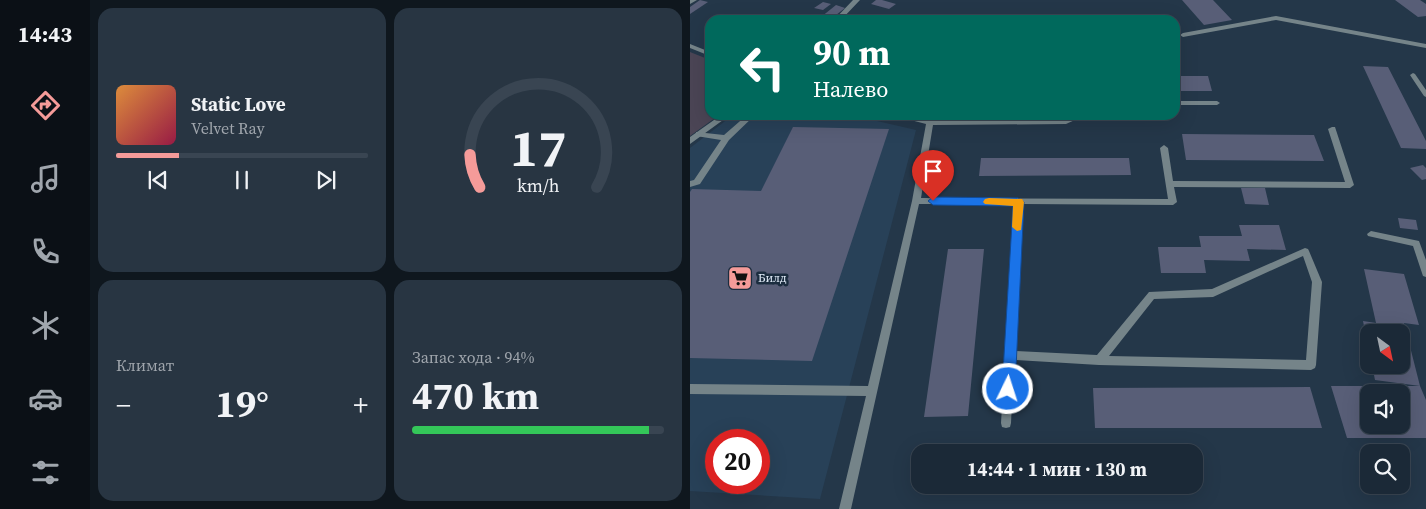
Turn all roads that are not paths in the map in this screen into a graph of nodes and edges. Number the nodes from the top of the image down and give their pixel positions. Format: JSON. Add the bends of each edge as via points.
{"nodes":[{"id":1,"x":694,"y":0,"type":"edge"},
{"id":2,"x":857,"y":0,"type":"edge"},
{"id":3,"x":690,"y":2,"type":"edge"},
{"id":4,"x":842,"y":15,"type":"edge"},
{"id":5,"x":1183,"y":34,"type":"dead end"},
{"id":6,"x":690,"y":46,"type":"edge"},
{"id":7,"x":1426,"y":46,"type":"edge"},
{"id":8,"x":705,"y":52,"type":"edge"},
{"id":9,"x":1413,"y":75,"type":"dead end"},
{"id":10,"x":1426,"y":95,"type":"edge"},
{"id":11,"x":1180,"y":103,"type":"edge"},
{"id":12,"x":1217,"y":103,"type":"dead end"},
{"id":13,"x":719,"y":120,"type":"edge"},
{"id":14,"x":746,"y":120,"type":"edge"},
{"id":15,"x":922,"y":120,"type":"edge"},
{"id":16,"x":1071,"y":120,"type":"edge"},
{"id":17,"x":930,"y":122,"type":"junction"},
{"id":18,"x":1332,"y":129,"type":"dead end"},
{"id":19,"x":699,"y":134,"type":"junction"},
{"id":20,"x":726,"y":138,"type":"junction"},
{"id":21,"x":690,"y":140,"type":"edge"},
{"id":22,"x":1164,"y":148,"type":"dead end"},
{"id":23,"x":690,"y":184,"type":"edge"},
{"id":24,"x":1170,"y":184,"type":"junction"},
{"id":25,"x":916,"y":201,"type":"junction"},
{"id":26,"x":1018,"y":202,"type":"junction"},
{"id":27,"x":1371,"y":234,"type":"dead end"},
{"id":28,"x":1426,"y":273,"type":"edge"},
{"id":29,"x":1011,"y":355,"type":"junction"},
{"id":30,"x":1099,"y":360,"type":"junction"},
{"id":31,"x":690,"y":389,"type":"edge"},
{"id":32,"x":871,"y":391,"type":"junction"},
{"id":33,"x":1006,"y":423,"type":"dead end"},
{"id":34,"x":845,"y":509,"type":"edge"}],
"edges":[{"from":1,"to":3,"type":"lane"},
{"from":2,"to":4,"type":"street"},
{"from":5,"to":7,"type":"lane","via":[[1276,18]]},
{"from":6,"to":8,"type":"lane"},
{"from":9,"to":10,"type":"lane"},
{"from":11,"to":12,"type":"lane"},
{"from":13,"to":19,"type":"street"},
{"from":14,"to":20,"type":"lane"},
{"from":15,"to":17,"type":"lane"},
{"from":16,"to":17,"type":"lane"},
{"from":17,"to":25,"type":"lane"},
{"from":18,"to":24,"type":"lane","via":[[1350,186]]},
{"from":19,"to":20,"type":"lane"},
{"from":19,"to":21,"type":"street"},
{"from":20,"to":23,"type":"lane","via":[[697,182]]},
{"from":22,"to":24,"type":"lane"},
{"from":24,"to":26,"type":"lane","via":[[1173,202]]},
{"from":25,"to":26,"type":"lane"},
{"from":25,"to":32,"type":"lane"},
{"from":26,"to":29,"type":"lane"},
{"from":27,"to":28,"type":"lane","via":[[1416,242]]},
{"from":29,"to":30,"type":"lane"},
{"from":29,"to":33,"type":"lane"},
{"from":30,"to":30,"type":"lane","via":[[1311,365],[1317,282],[1304,251],[1213,293],[1152,295]]},
{"from":31,"to":32,"type":"lane"},
{"from":32,"to":34,"type":"lane"}]}
